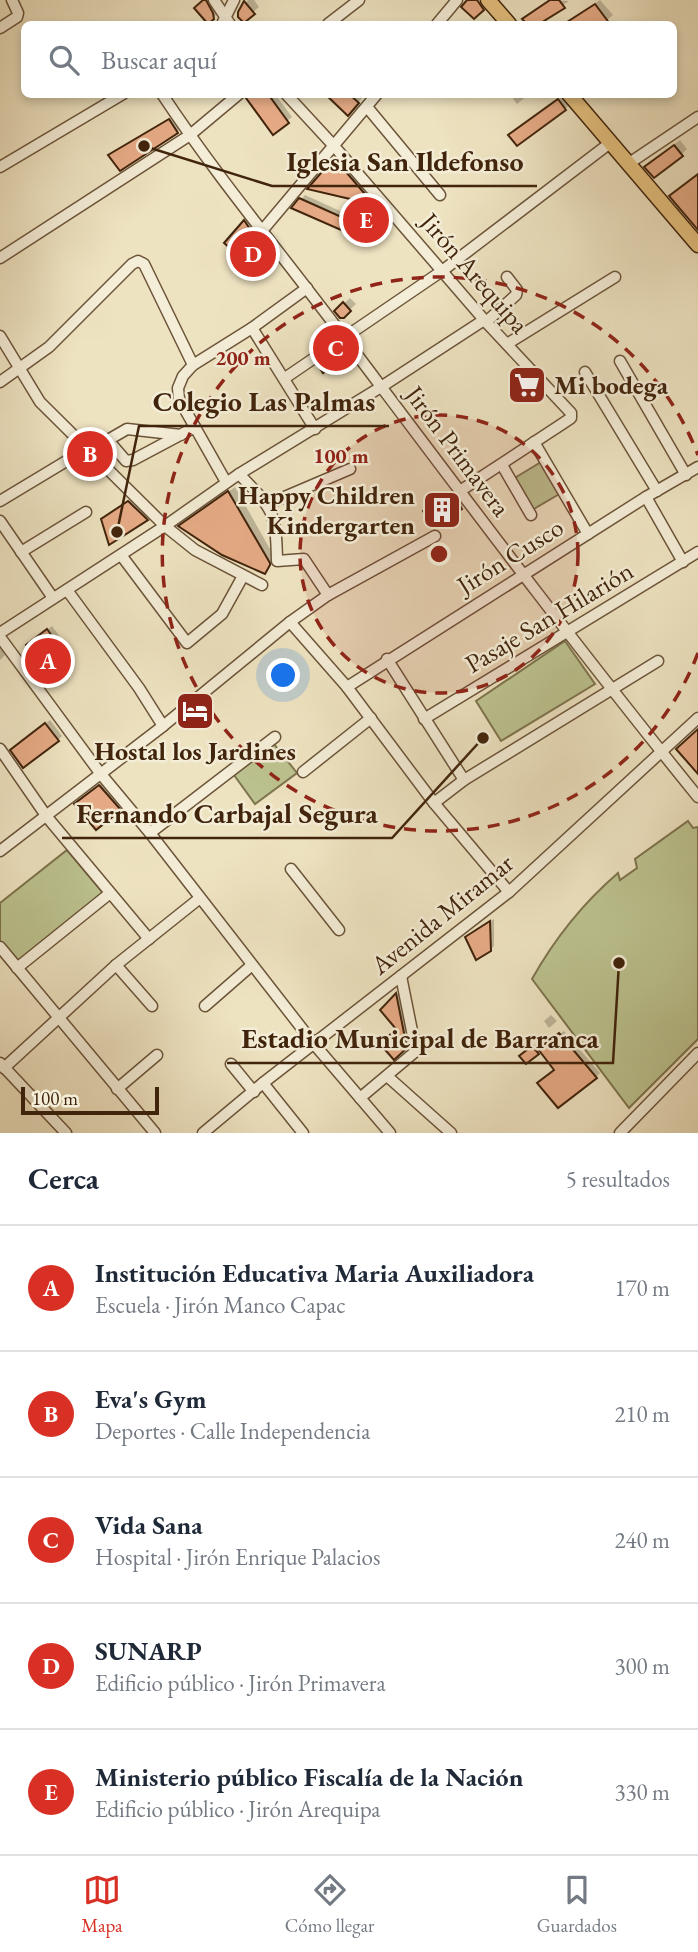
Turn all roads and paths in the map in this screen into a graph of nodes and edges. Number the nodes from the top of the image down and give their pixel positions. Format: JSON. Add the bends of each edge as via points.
{"nodes":[{"id":1,"x":12,"y":0,"type":"edge"},
{"id":2,"x":214,"y":0,"type":"edge"},
{"id":3,"x":234,"y":0,"type":"edge"},
{"id":4,"x":359,"y":0,"type":"edge"},
{"id":5,"x":457,"y":0,"type":"edge"},
{"id":6,"x":488,"y":0,"type":"edge"},
{"id":7,"x":225,"y":21,"type":"edge"},
{"id":8,"x":226,"y":21,"type":"edge"},
{"id":9,"x":332,"y":21,"type":"edge"},
{"id":10,"x":440,"y":21,"type":"edge"},
{"id":11,"x":506,"y":21,"type":"edge"},
{"id":12,"x":0,"y":28,"type":"edge"},
{"id":13,"x":116,"y":98,"type":"edge"},
{"id":14,"x":165,"y":98,"type":"edge"},
{"id":15,"x":234,"y":98,"type":"edge"},
{"id":16,"x":290,"y":98,"type":"edge"},
{"id":17,"x":374,"y":98,"type":"edge"},
{"id":18,"x":572,"y":98,"type":"edge"},
{"id":19,"x":367,"y":107,"type":"junction"},
{"id":20,"x":698,"y":117,"type":"edge"},
{"id":21,"x":190,"y":135,"type":"junction"},
{"id":22,"x":610,"y":143,"type":"junction"},
{"id":23,"x":334,"y":146,"type":"junction"},
{"id":24,"x":628,"y":164,"type":"junction"},
{"id":25,"x":0,"y":167,"type":"edge"},
{"id":26,"x":440,"y":195,"type":"dead end"},
{"id":27,"x":261,"y":232,"type":"junction"},
{"id":28,"x":698,"y":245,"type":"edge"},
{"id":29,"x":0,"y":258,"type":"edge"},
{"id":30,"x":442,"y":271,"type":"junction"},
{"id":31,"x":507,"y":277,"type":"dead end"},
{"id":32,"x":615,"y":277,"type":"dead end"},
{"id":33,"x":307,"y":288,"type":"junction"},
{"id":34,"x":485,"y":321,"type":"junction"},
{"id":35,"x":252,"y":328,"type":"junction"},
{"id":36,"x":0,"y":336,"type":"edge"},
{"id":37,"x":345,"y":338,"type":"junction"},
{"id":38,"x":507,"y":344,"type":"junction"},
{"id":39,"x":620,"y":361,"type":"dead end"},
{"id":40,"x":192,"y":365,"type":"junction"},
{"id":41,"x":19,"y":369,"type":"junction"},
{"id":42,"x":585,"y":372,"type":"dead end"},
{"id":43,"x":285,"y":378,"type":"junction"},
{"id":44,"x":0,"y":382,"type":"edge"},
{"id":45,"x":382,"y":387,"type":"junction"},
{"id":46,"x":195,"y":428,"type":"junction"},
{"id":47,"x":315,"y":429,"type":"junction"},
{"id":48,"x":181,"y":435,"type":"junction"},
{"id":49,"x":534,"y":442,"type":"junction"},
{"id":50,"x":88,"y":447,"type":"junction"},
{"id":51,"x":502,"y":465,"type":"junction"},
{"id":52,"x":698,"y":467,"type":"edge"},
{"id":53,"x":350,"y":469,"type":"dead end"},
{"id":54,"x":239,"y":474,"type":"junction"},
{"id":55,"x":686,"y":475,"type":"junction"},
{"id":56,"x":226,"y":482,"type":"junction"},
{"id":57,"x":460,"y":491,"type":"junction"},
{"id":58,"x":657,"y":491,"type":"junction"},
{"id":59,"x":646,"y":497,"type":"junction"},
{"id":60,"x":0,"y":501,"type":"edge"},
{"id":61,"x":268,"y":504,"type":"junction"},
{"id":62,"x":86,"y":512,"type":"dead end"},
{"id":63,"x":531,"y":515,"type":"dead end"},
{"id":64,"x":0,"y":521,"type":"edge"},
{"id":65,"x":165,"y":526,"type":"junction"},
{"id":66,"x":588,"y":534,"type":"junction"},
{"id":67,"x":435,"y":536,"type":"dead end"},
{"id":68,"x":21,"y":552,"type":"junction"},
{"id":69,"x":698,"y":552,"type":"edge"},
{"id":70,"x":121,"y":555,"type":"junction"},
{"id":71,"x":683,"y":562,"type":"junction"},
{"id":72,"x":524,"y":574,"type":"junction"},
{"id":73,"x":243,"y":576,"type":"junction"},
{"id":74,"x":262,"y":584,"type":"dead end"},
{"id":75,"x":67,"y":590,"type":"junction"},
{"id":76,"x":328,"y":595,"type":"junction"},
{"id":77,"x":53,"y":598,"type":"junction"},
{"id":78,"x":290,"y":622,"type":"junction"},
{"id":79,"x":568,"y":632,"type":"junction"},
{"id":80,"x":0,"y":635,"type":"edge"},
{"id":81,"x":387,"y":659,"type":"junction"},
{"id":82,"x":658,"y":661,"type":"dead end"},
{"id":83,"x":347,"y":687,"type":"junction"},
{"id":84,"x":611,"y":690,"type":"junction"},
{"id":85,"x":371,"y":718,"type":"junction"},
{"id":86,"x":698,"y":718,"type":"edge"},
{"id":87,"x":424,"y":719,"type":"junction"},
{"id":88,"x":163,"y":726,"type":"junction"},
{"id":89,"x":275,"y":737,"type":"dead end"},
{"id":90,"x":0,"y":749,"type":"edge"},
{"id":91,"x":661,"y":751,"type":"junction"},
{"id":92,"x":303,"y":772,"type":"dead end"},
{"id":93,"x":100,"y":773,"type":"junction"},
{"id":94,"x":464,"y":780,"type":"junction"},
{"id":95,"x":698,"y":797,"type":"edge"},
{"id":96,"x":434,"y":803,"type":"junction"},
{"id":97,"x":47,"y":817,"type":"junction"},
{"id":98,"x":150,"y":833,"type":"junction"},
{"id":99,"x":1,"y":848,"type":"edge"},
{"id":100,"x":291,"y":869,"type":"dead end"},
{"id":101,"x":509,"y":892,"type":"junction"},
{"id":102,"x":109,"y":894,"type":"junction"},
{"id":103,"x":200,"y":898,"type":"junction"},
{"id":104,"x":339,"y":930,"type":"dead end"},
{"id":105,"x":149,"y":939,"type":"junction"},
{"id":106,"x":0,"y":947,"type":"edge"},
{"id":107,"x":116,"y":965,"type":"junction"},
{"id":108,"x":252,"y":965,"type":"junction"},
{"id":109,"x":17,"y":968,"type":"junction"},
{"id":110,"x":401,"y":976,"type":"junction"},
{"id":111,"x":152,"y":1006,"type":"dead end"},
{"id":112,"x":205,"y":1006,"type":"dead end"},
{"id":113,"x":58,"y":1017,"type":"junction"},
{"id":114,"x":314,"y":1044,"type":"junction"},
{"id":115,"x":698,"y":1053,"type":"edge"},
{"id":116,"x":157,"y":1055,"type":"dead end"},
{"id":117,"x":231,"y":1064,"type":"dead end"},
{"id":118,"x":2,"y":1066,"type":"edge"},
{"id":119,"x":387,"y":1076,"type":"junction"},
{"id":120,"x":263,"y":1083,"type":"junction"},
{"id":121,"x":117,"y":1089,"type":"junction"},
{"id":122,"x":254,"y":1091,"type":"junction"},
{"id":123,"x":360,"y":1098,"type":"junction"},
{"id":124,"x":66,"y":1133,"type":"edge"},
{"id":125,"x":155,"y":1133,"type":"edge"},
{"id":126,"x":204,"y":1133,"type":"edge"},
{"id":127,"x":303,"y":1133,"type":"edge"},
{"id":128,"x":390,"y":1133,"type":"edge"},
{"id":129,"x":451,"y":1133,"type":"edge"},
{"id":130,"x":620,"y":1133,"type":"edge"}],
"edges":[{"from":1,"to":12,"type":"street","via":[[17,17]]},
{"from":2,"to":7,"type":"street"},
{"from":3,"to":8,"type":"street"},
{"from":4,"to":9,"type":"street"},
{"from":5,"to":10,"type":"street"},
{"from":6,"to":11,"type":"main road"},
{"from":13,"to":25,"type":"street"},
{"from":14,"to":21,"type":"street","name":"Jirón Primavera"},
{"from":15,"to":21,"type":"street"},
{"from":16,"to":23,"type":"street","name":"Jirón Arequipa"},
{"from":17,"to":19,"type":"street"},
{"from":18,"to":22,"type":"main road"},
{"from":19,"to":23,"type":"street"},
{"from":19,"to":26,"type":"street"},
{"from":20,"to":24,"type":"street"},
{"from":21,"to":27,"type":"street","name":"Jirón Primavera"},
{"from":21,"to":29,"type":"street"},
{"from":22,"to":24,"type":"main road"},
{"from":22,"to":30,"type":"street"},
{"from":23,"to":27,"type":"street"},
{"from":23,"to":30,"type":"street","name":"Jirón Arequipa"},
{"from":24,"to":28,"type":"main road"},
{"from":27,"to":33,"type":"street","name":"Jirón Primavera"},
{"from":30,"to":34,"type":"street","name":"Jirón Arequipa"},
{"from":30,"to":37,"type":"street"},
{"from":31,"to":34,"type":"street","via":[[516,295]]},
{"from":32,"to":38,"type":"street"},
{"from":33,"to":35,"type":"street"},
{"from":33,"to":37,"type":"street","name":"Jirón Primavera"},
{"from":34,"to":38,"type":"street","name":"Jirón Arequipa"},
{"from":34,"to":45,"type":"street"},
{"from":35,"to":40,"type":"street"},
{"from":35,"to":43,"type":"street"},
{"from":36,"to":41,"type":"street"},
{"from":37,"to":43,"type":"street"},
{"from":37,"to":45,"type":"street","name":"Jirón Primavera"},
{"from":38,"to":49,"type":"street","name":"Jirón Arequipa","via":[[571,412],[570,418]]},
{"from":39,"to":55,"type":"street"},
{"from":40,"to":41,"type":"street","via":[[144,264],[138,261],[49,347]]},
{"from":40,"to":46,"type":"street","via":[[178,388]]},
{"from":41,"to":44,"type":"street"},
{"from":41,"to":50,"type":"street","via":[[40,402]]},
{"from":42,"to":58,"type":"street"},
{"from":43,"to":47,"type":"street"},
{"from":45,"to":47,"type":"street"},
{"from":45,"to":57,"type":"street","name":"Jirón Primavera"},
{"from":46,"to":48,"type":"street"},
{"from":46,"to":56,"type":"street"},
{"from":47,"to":54,"type":"street"},
{"from":48,"to":48,"type":"street","via":[[127,429],[108,440],[130,461]]},
{"from":49,"to":51,"type":"street"},
{"from":49,"to":66,"type":"street"},
{"from":50,"to":60,"type":"street"},
{"from":50,"to":65,"type":"street"},
{"from":51,"to":57,"type":"street"},
{"from":51,"to":63,"type":"street"},
{"from":52,"to":55,"type":"street","name":"Jirón Cusco"},
{"from":53,"to":61,"type":"street"},
{"from":54,"to":56,"type":"street"},
{"from":54,"to":61,"type":"street"},
{"from":55,"to":58,"type":"street","name":"Jirón Cusco"},
{"from":56,"to":65,"type":"street"},
{"from":57,"to":72,"type":"street","name":"Jirón Primavera"},
{"from":58,"to":59,"type":"street","name":"Jirón Cusco"},
{"from":59,"to":66,"type":"street","name":"Jirón Cusco"},
{"from":59,"to":71,"type":"street"},
{"from":61,"to":76,"type":"street","via":[[276,526],[277,561],[304,559]]},
{"from":62,"to":68,"type":"street"},
{"from":64,"to":68,"type":"street"},
{"from":65,"to":70,"type":"street"},
{"from":65,"to":73,"type":"street","via":[[195,550]]},
{"from":66,"to":72,"type":"street","name":"Jirón Cusco"},
{"from":67,"to":76,"type":"street"},
{"from":68,"to":77,"type":"street"},
{"from":69,"to":71,"type":"street","name":"Pasaje San Hilarión"},
{"from":70,"to":73,"type":"street","via":[[187,643],[222,614]]},
{"from":70,"to":75,"type":"street"},
{"from":71,"to":79,"type":"street","name":"Pasaje San Hilarión"},
{"from":72,"to":79,"type":"street","name":"Jirón Primavera"},
{"from":72,"to":81,"type":"street","name":"Jirón Cusco"},
{"from":73,"to":74,"type":"street"},
{"from":75,"to":77,"type":"street"},
{"from":75,"to":88,"type":"street"},
{"from":76,"to":78,"type":"street"},
{"from":77,"to":80,"type":"street"},
{"from":78,"to":83,"type":"street"},
{"from":78,"to":88,"type":"street"},
{"from":79,"to":84,"type":"street","name":"Jirón Primavera"},
{"from":79,"to":87,"type":"street","name":"Pasaje San Hilarión"},
{"from":80,"to":93,"type":"street"},
{"from":81,"to":83,"type":"street","name":"Jirón Cusco"},
{"from":81,"to":87,"type":"street"},
{"from":82,"to":84,"type":"street"},
{"from":83,"to":85,"type":"street"},
{"from":84,"to":91,"type":"street","name":"Jirón Primavera"},
{"from":84,"to":94,"type":"street"},
{"from":85,"to":92,"type":"street"},
{"from":85,"to":96,"type":"street"},
{"from":86,"to":91,"type":"street","name":"Avenida Miramar"},
{"from":87,"to":94,"type":"street"},
{"from":88,"to":93,"type":"street"},
{"from":89,"to":98,"type":"street"},
{"from":90,"to":97,"type":"street"},
{"from":91,"to":95,"type":"street","name":"Jirón Primavera"},
{"from":91,"to":101,"type":"street","name":"Avenida Miramar"},
{"from":93,"to":97,"type":"street"},
{"from":93,"to":98,"type":"street"},
{"from":94,"to":96,"type":"street"},
{"from":96,"to":101,"type":"street"},
{"from":97,"to":99,"type":"street"},
{"from":97,"to":102,"type":"street"},
{"from":98,"to":103,"type":"street"},
{"from":100,"to":104,"type":"street"},
{"from":101,"to":110,"type":"street","name":"Avenida Miramar"},
{"from":102,"to":105,"type":"street"},
{"from":102,"to":109,"type":"street"},
{"from":103,"to":105,"type":"street"},
{"from":103,"to":108,"type":"street"},
{"from":105,"to":107,"type":"street"},
{"from":106,"to":109,"type":"street"},
{"from":107,"to":111,"type":"street"},
{"from":107,"to":113,"type":"street"},
{"from":108,"to":112,"type":"street"},
{"from":108,"to":114,"type":"street"},
{"from":109,"to":113,"type":"street"},
{"from":110,"to":114,"type":"street","name":"Avenida Miramar"},
{"from":110,"to":119,"type":"street","via":[[416,1051]]},
{"from":113,"to":118,"type":"street"},
{"from":113,"to":121,"type":"street"},
{"from":114,"to":120,"type":"street","name":"Avenida Miramar"},
{"from":114,"to":123,"type":"street"},
{"from":115,"to":130,"type":"street"},
{"from":116,"to":121,"type":"street"},
{"from":117,"to":122,"type":"street"},
{"from":118,"to":124,"type":"street"},
{"from":119,"to":123,"type":"street"},
{"from":119,"to":129,"type":"street"},
{"from":120,"to":122,"type":"street","name":"Avenida Miramar"},
{"from":120,"to":127,"type":"street"},
{"from":121,"to":125,"type":"street"},
{"from":122,"to":126,"type":"street","name":"Avenida Miramar"},
{"from":123,"to":128,"type":"street"}]}
